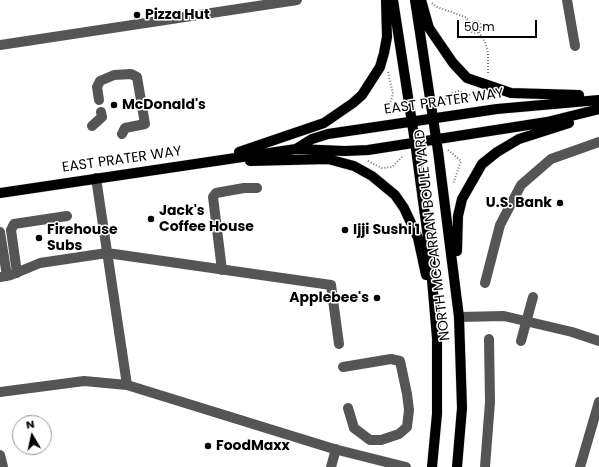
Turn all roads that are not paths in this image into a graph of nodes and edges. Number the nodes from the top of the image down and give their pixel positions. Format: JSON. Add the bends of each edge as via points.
{"nodes":[{"id":1,"x":298,"y":0,"type":"edge"},
{"id":2,"x":386,"y":0,"type":"edge"},
{"id":3,"x":393,"y":0,"type":"edge"},
{"id":4,"x":415,"y":0,"type":"edge"},
{"id":5,"x":425,"y":0,"type":"edge"},
{"id":6,"x":567,"y":0,"type":"edge"},
{"id":7,"x":0,"y":45,"type":"edge"},
{"id":8,"x":575,"y":46,"type":"dead end"},
{"id":9,"x":599,"y":96,"type":"edge"},
{"id":10,"x":99,"y":100,"type":"dead end"},
{"id":11,"x":599,"y":100,"type":"edge"},
{"id":12,"x":599,"y":109,"type":"edge"},
{"id":13,"x":101,"y":112,"type":"dead end"},
{"id":14,"x":599,"y":112,"type":"edge"},
{"id":15,"x":433,"y":118,"type":"junction"},
{"id":16,"x":412,"y":120,"type":"junction"},
{"id":17,"x":92,"y":126,"type":"dead end"},
{"id":18,"x":122,"y":134,"type":"dead end"},
{"id":19,"x":436,"y":139,"type":"junction"},
{"id":20,"x":415,"y":142,"type":"junction"},
{"id":21,"x":599,"y":142,"type":"edge"},
{"id":22,"x":296,"y":149,"type":"junction"},
{"id":23,"x":204,"y":162,"type":"junction"},
{"id":24,"x":96,"y":178,"type":"junction"},
{"id":25,"x":257,"y":188,"type":"dead end"},
{"id":26,"x":0,"y":193,"type":"edge"},
{"id":27,"x":67,"y":216,"type":"dead end"},
{"id":28,"x":0,"y":232,"type":"edge"},
{"id":29,"x":107,"y":253,"type":"junction"},
{"id":30,"x":222,"y":270,"type":"junction"},
{"id":31,"x":17,"y":273,"type":"junction"},
{"id":32,"x":4,"y":276,"type":"edge"},
{"id":33,"x":485,"y":284,"type":"dead end"},
{"id":34,"x":533,"y":297,"type":"dead end"},
{"id":35,"x":459,"y":317,"type":"junction"},
{"id":36,"x":525,"y":321,"type":"junction"},
{"id":37,"x":437,"y":338,"type":"junction"},
{"id":38,"x":489,"y":339,"type":"dead end"},
{"id":39,"x":521,"y":341,"type":"dead end"},
{"id":40,"x":599,"y":341,"type":"edge"},
{"id":41,"x":339,"y":344,"type":"dead end"},
{"id":42,"x":343,"y":367,"type":"dead end"},
{"id":43,"x":127,"y":385,"type":"junction"},
{"id":44,"x":0,"y":392,"type":"edge"},
{"id":45,"x":599,"y":402,"type":"edge"},
{"id":46,"x":348,"y":408,"type":"dead end"},
{"id":47,"x":336,"y":449,"type":"junction"},
{"id":48,"x":0,"y":455,"type":"edge"},
{"id":49,"x":3,"y":467,"type":"edge"},
{"id":50,"x":331,"y":467,"type":"edge"},
{"id":51,"x":406,"y":467,"type":"edge"},
{"id":52,"x":432,"y":467,"type":"edge"},
{"id":53,"x":457,"y":467,"type":"edge"},
{"id":54,"x":485,"y":467,"type":"edge"},
{"id":55,"x":580,"y":467,"type":"edge"}],
"edges":[{"from":1,"to":7,"type":"lane"},
{"from":2,"to":23,"type":"main road","via":[[387,37],[380,67],[353,103],[324,123],[254,148]]},
{"from":3,"to":16,"type":"main road","name":"NORTH MCCARRAN BOULEVARD"},
{"from":4,"to":15,"type":"main road","name":"NORTH MCCARRAN BOULEVARD"},
{"from":5,"to":9,"type":"main road","via":[[429,28],[467,78],[510,93]]},
{"from":6,"to":8,"type":"lane"},
{"from":10,"to":18,"type":"lane","via":[[97,87],[100,81],[114,75],[131,74],[137,77],[145,124],[125,128]]},
{"from":11,"to":15,"type":"main road","name":"EAST PRATER WAY","via":[[524,105]]},
{"from":12,"to":19,"type":"main road","name":"EAST PRATER WAY","via":[[547,122]]},
{"from":13,"to":17,"type":"lane","via":[[102,117]]},
{"from":14,"to":35,"type":"main road","via":[[519,139],[482,164],[462,199],[458,216]]},
{"from":15,"to":16,"type":"main road","name":"EAST PRATER WAY"},
{"from":15,"to":19,"type":"main road","name":"NORTH MCCARRAN BOULEVARD"},
{"from":16,"to":20,"type":"main road","name":"NORTH MCCARRAN BOULEVARD"},
{"from":16,"to":22,"type":"main road","name":"EAST PRATER WAY","via":[[328,134],[312,139]]},
{"from":19,"to":20,"type":"main road","name":"EAST PRATER WAY"},
{"from":19,"to":35,"type":"main road","name":"NORTH MCCARRAN BOULEVARD"},
{"from":20,"to":22,"type":"main road","name":"EAST PRATER WAY","via":[[345,151]]},
{"from":20,"to":37,"type":"main road","name":"NORTH MCCARRAN BOULEVARD","via":[[429,246]]},
{"from":21,"to":33,"type":"lane","via":[[551,159],[521,185],[500,225]]},
{"from":22,"to":23,"type":"main road","name":"EAST PRATER WAY"},
{"from":23,"to":24,"type":"main road","name":"EAST PRATER WAY"},
{"from":23,"to":37,"type":"main road","via":[[328,159],[354,166],[383,184],[404,208],[418,238]]},
{"from":24,"to":26,"type":"main road","name":"EAST PRATER WAY"},
{"from":24,"to":29,"type":"lane"},
{"from":25,"to":30,"type":"lane","via":[[216,193],[213,197]]},
{"from":27,"to":31,"type":"lane","via":[[14,224],[11,230]]},
{"from":28,"to":32,"type":"lane"},
{"from":29,"to":30,"type":"lane"},
{"from":29,"to":31,"type":"lane","via":[[40,263]]},
{"from":29,"to":43,"type":"lane"},
{"from":30,"to":41,"type":"lane","via":[[331,285]]},
{"from":31,"to":32,"type":"lane"},
{"from":34,"to":36,"type":"lane"},
{"from":35,"to":36,"type":"lane","via":[[504,316]]},
{"from":35,"to":53,"type":"main road","name":"NORTH MCCARRAN BOULEVARD","via":[[462,408]]},
{"from":36,"to":39,"type":"lane"},
{"from":36,"to":40,"type":"lane"},
{"from":37,"to":52,"type":"main road","name":"NORTH MCCARRAN BOULEVARD","via":[[437,414]]},
{"from":38,"to":54,"type":"lane","via":[[490,402]]},
{"from":42,"to":46,"type":"lane","via":[[391,359],[400,361],[409,410],[408,427],[399,434],[381,440],[370,440],[354,428]]},
{"from":43,"to":44,"type":"lane","via":[[84,381]]},
{"from":43,"to":47,"type":"lane"},
{"from":45,"to":55,"type":"lane"},
{"from":47,"to":50,"type":"lane"},
{"from":47,"to":51,"type":"lane"},
{"from":48,"to":49,"type":"lane"}]}
